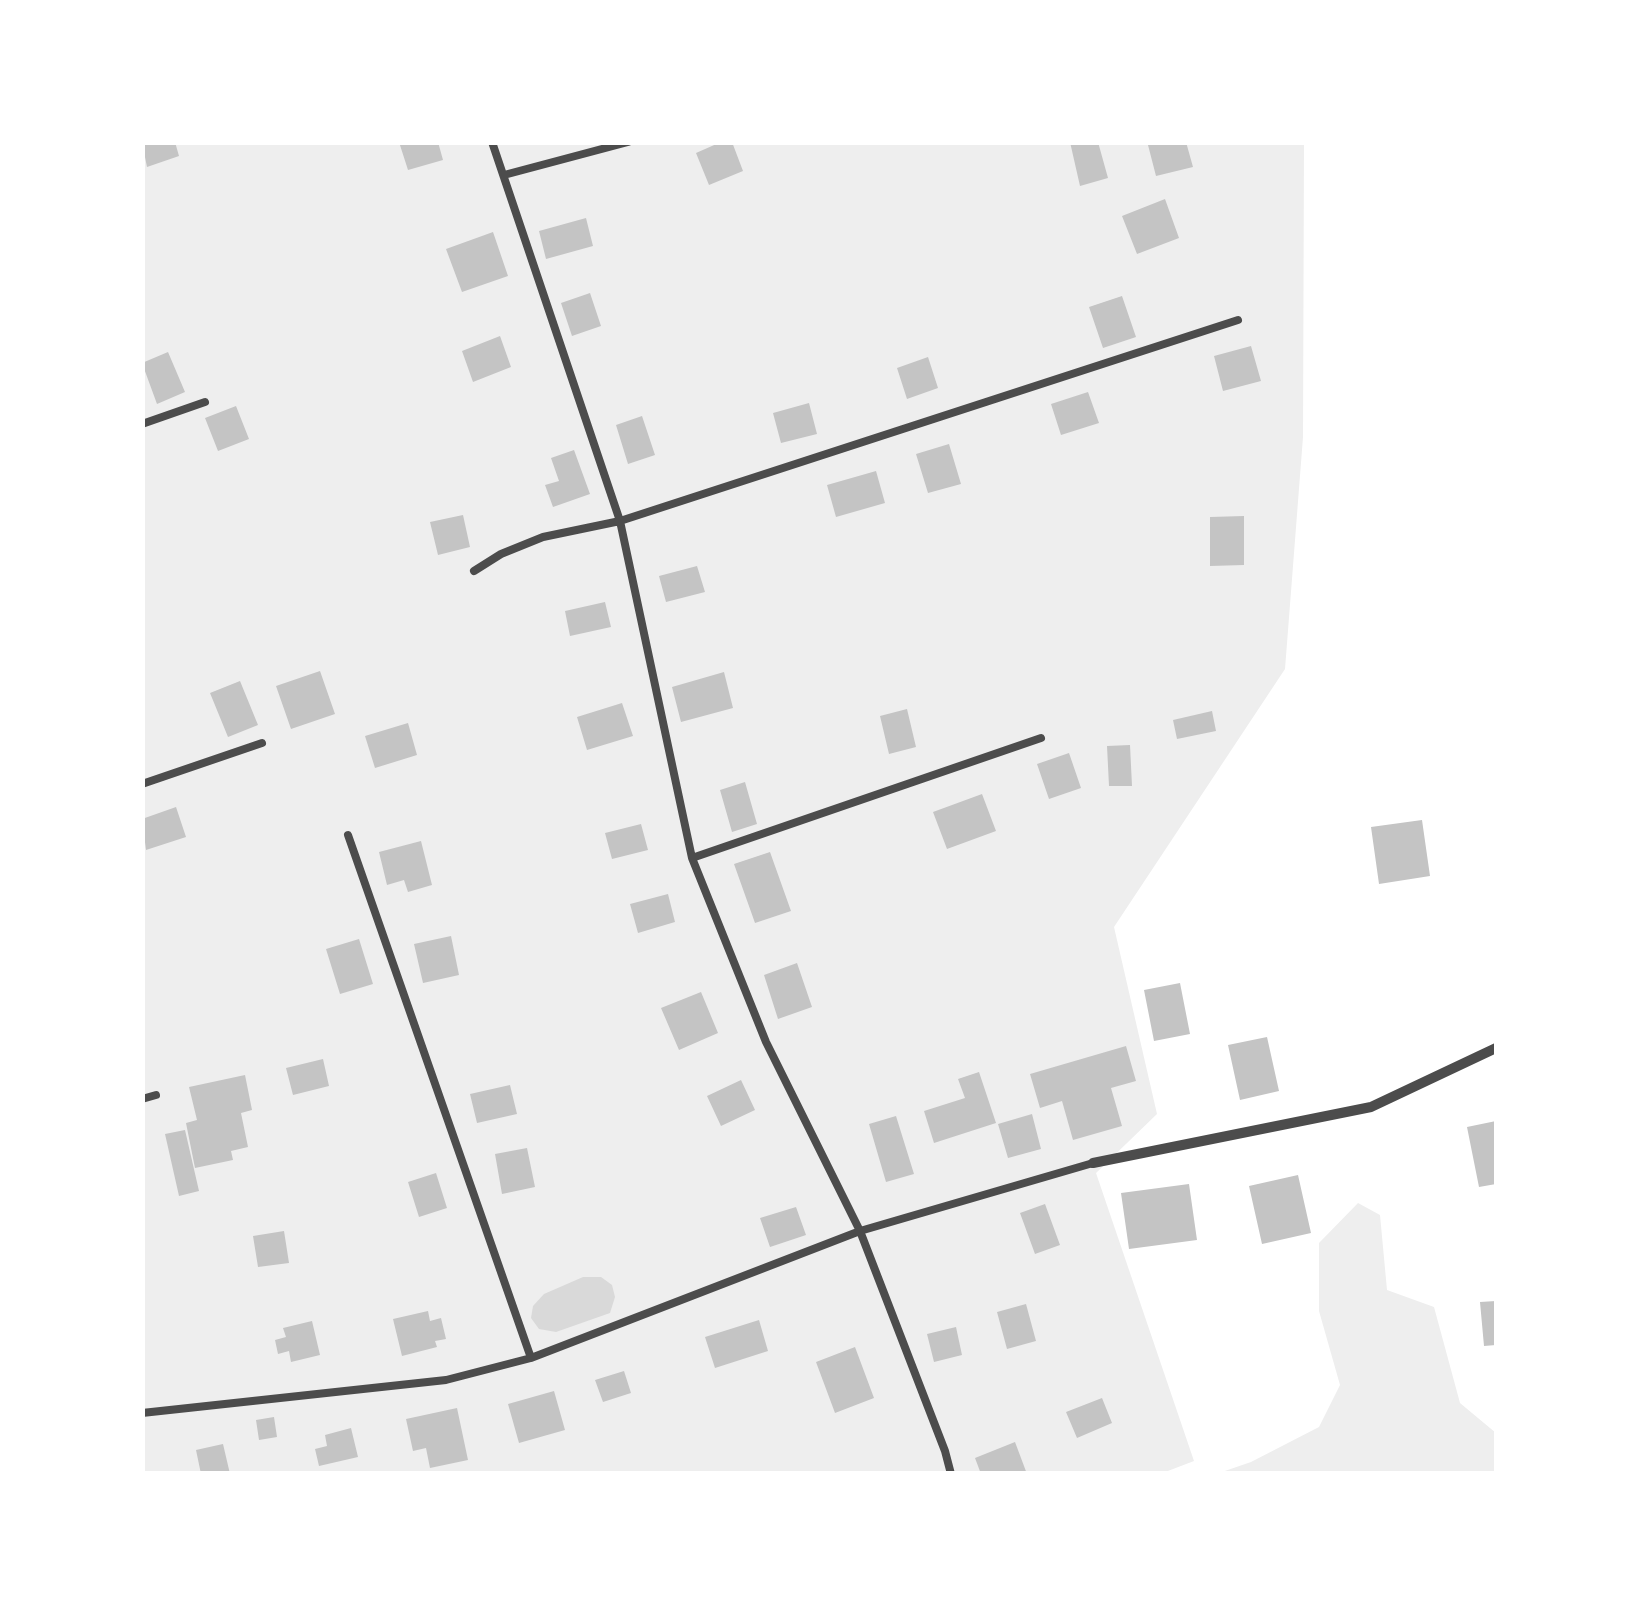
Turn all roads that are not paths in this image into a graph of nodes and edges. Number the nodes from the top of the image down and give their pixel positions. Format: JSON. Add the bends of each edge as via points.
{"nodes":[{"id":1,"x":492,"y":142,"type":"edge"},
{"id":2,"x":628,"y":142,"type":"edge"},
{"id":3,"x":504,"y":175,"type":"junction"},
{"id":4,"x":1238,"y":320,"type":"dead end"},
{"id":5,"x":205,"y":402,"type":"dead end"},
{"id":6,"x":142,"y":424,"type":"edge"},
{"id":7,"x":620,"y":522,"type":"junction"},
{"id":8,"x":474,"y":571,"type":"dead end"},
{"id":9,"x":1042,"y":738,"type":"dead end"},
{"id":10,"x":262,"y":743,"type":"dead end"},
{"id":11,"x":142,"y":784,"type":"edge"},
{"id":12,"x":348,"y":835,"type":"dead end"},
{"id":13,"x":692,"y":858,"type":"junction"},
{"id":14,"x":1496,"y":1048,"type":"edge"},
{"id":15,"x":156,"y":1095,"type":"dead end"},
{"id":16,"x":142,"y":1099,"type":"edge"},
{"id":17,"x":1093,"y":1163,"type":"joint"},
{"id":18,"x":860,"y":1231,"type":"junction"},
{"id":19,"x":531,"y":1358,"type":"junction"},
{"id":20,"x":142,"y":1413,"type":"edge"},
{"id":21,"x":951,"y":1474,"type":"edge"}],
"edges":[{"from":1,"to":3,"type":"lane"},
{"from":2,"to":3,"type":"lane"},
{"from":3,"to":7,"type":"lane"},
{"from":4,"to":7,"type":"lane"},
{"from":5,"to":6,"type":"lane"},
{"from":7,"to":8,"type":"lane","via":[[544,537]]},
{"from":7,"to":13,"type":"lane"},
{"from":9,"to":13,"type":"lane"},
{"from":10,"to":11,"type":"lane"},
{"from":12,"to":19,"type":"lane"},
{"from":13,"to":18,"type":"lane","via":[[766,1042]]},
{"from":14,"to":17,"type":"street","via":[[1371,1107]]},
{"from":15,"to":16,"type":"lane"},
{"from":17,"to":18,"type":"lane"},
{"from":18,"to":19,"type":"lane"},
{"from":18,"to":21,"type":"lane"},
{"from":19,"to":20,"type":"lane","via":[[446,1380]]}]}
